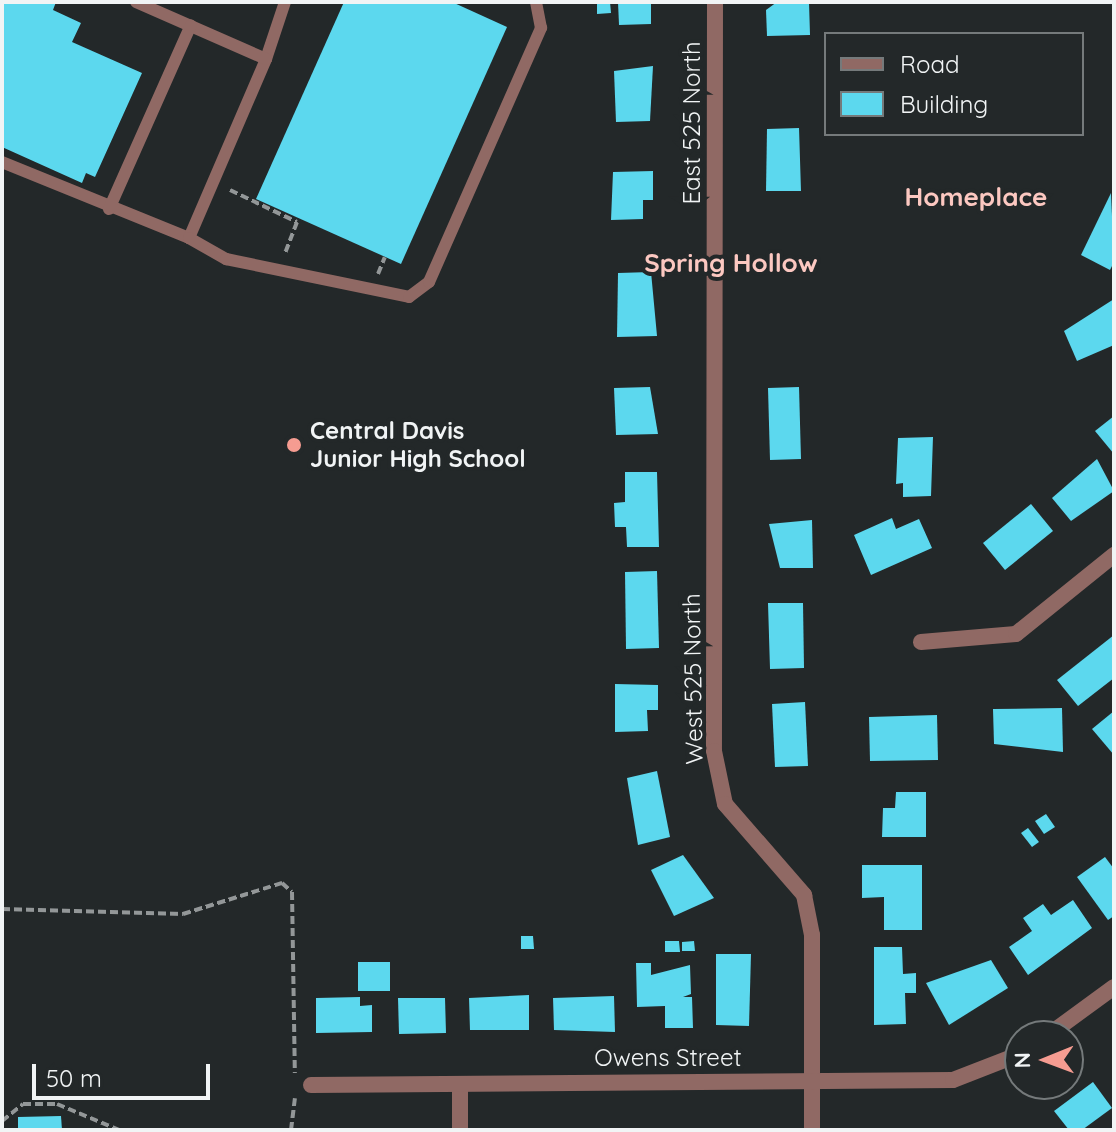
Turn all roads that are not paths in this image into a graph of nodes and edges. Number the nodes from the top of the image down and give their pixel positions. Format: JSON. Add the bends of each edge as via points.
{"nodes":[{"id":1,"x":136,"y":2,"type":"edge"},
{"id":2,"x":285,"y":2,"type":"edge"},
{"id":3,"x":536,"y":2,"type":"edge"},
{"id":4,"x":715,"y":2,"type":"edge"},
{"id":5,"x":191,"y":25,"type":"junction"},
{"id":6,"x":266,"y":59,"type":"junction"},
{"id":7,"x":2,"y":162,"type":"edge"},
{"id":8,"x":109,"y":209,"type":"junction"},
{"id":9,"x":189,"y":238,"type":"junction"},
{"id":10,"x":717,"y":243,"type":"joint"},
{"id":11,"x":1114,"y":555,"type":"edge"},
{"id":12,"x":921,"y":642,"type":"dead end"},
{"id":13,"x":1114,"y":987,"type":"edge"},
{"id":14,"x":1069,"y":1020,"type":"edge"},
{"id":15,"x":1004,"y":1060,"type":"edge"},
{"id":16,"x":813,"y":1081,"type":"junction"},
{"id":17,"x":460,"y":1084,"type":"junction"},
{"id":18,"x":311,"y":1085,"type":"dead end"},
{"id":19,"x":460,"y":1130,"type":"edge"},
{"id":20,"x":812,"y":1130,"type":"edge"}],
"edges":[{"from":1,"to":5,"type":"lane"},
{"from":2,"to":6,"type":"lane"},
{"from":3,"to":9,"type":"lane","via":[[541,28],[429,282],[409,297],[226,259]]},
{"from":4,"to":10,"type":"street","name":"East 525 North"},
{"from":5,"to":6,"type":"lane"},
{"from":5,"to":8,"type":"lane"},
{"from":6,"to":9,"type":"lane"},
{"from":7,"to":8,"type":"lane"},
{"from":8,"to":9,"type":"lane"},
{"from":10,"to":16,"type":"street","name":"West 525 North","via":[[714,751],[725,804],[804,895],[812,935]]},
{"from":11,"to":12,"type":"street","via":[[1016,634]]},
{"from":13,"to":14,"type":"street"},
{"from":15,"to":16,"type":"street","name":"Owens Street","via":[[953,1080]]},
{"from":16,"to":17,"type":"street","name":"Owens Street"},
{"from":16,"to":20,"type":"street","name":"West 525 North"},
{"from":17,"to":18,"type":"street","name":"Owens Street"},
{"from":17,"to":19,"type":"street"}]}
